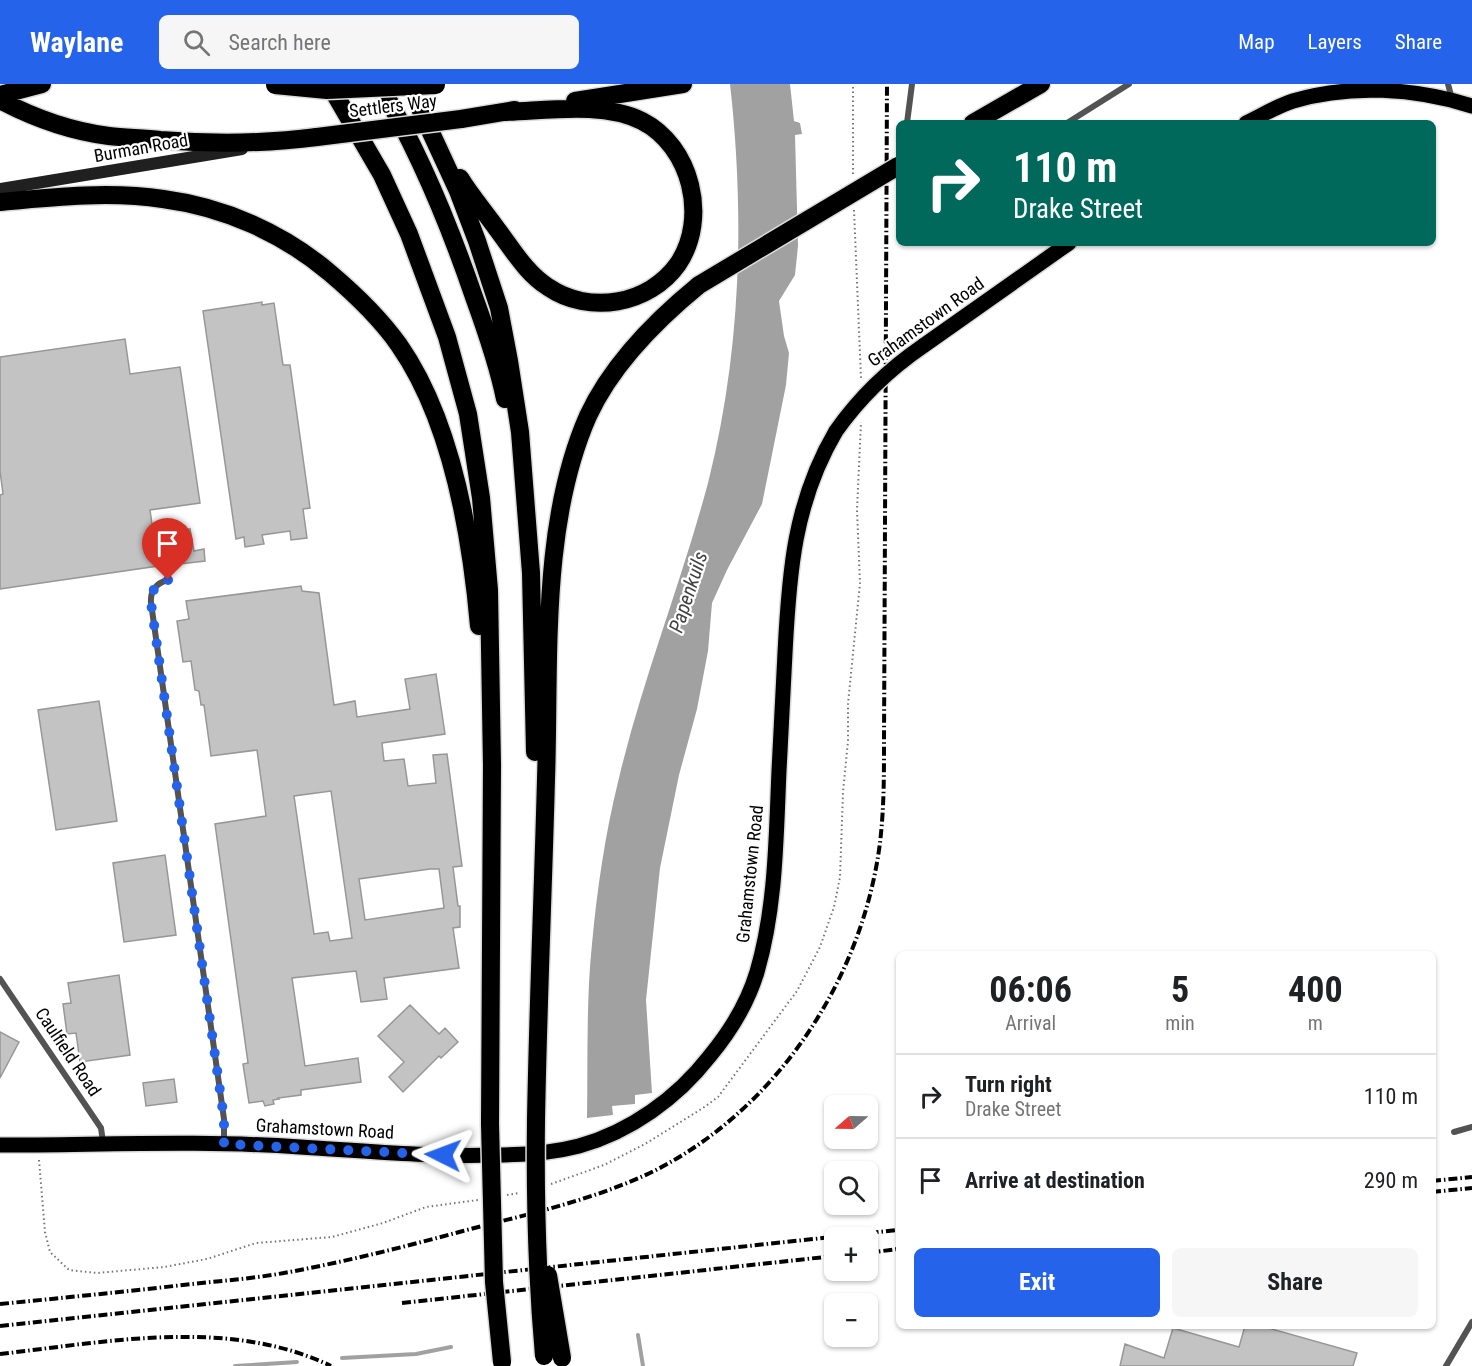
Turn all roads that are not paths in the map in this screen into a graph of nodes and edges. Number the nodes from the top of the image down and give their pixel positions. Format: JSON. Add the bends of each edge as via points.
{"nodes":[{"id":1,"x":269,"y":84,"type":"edge"},
{"id":2,"x":275,"y":84,"type":"edge"},
{"id":3,"x":321,"y":84,"type":"edge"},
{"id":4,"x":329,"y":84,"type":"edge"},
{"id":5,"x":379,"y":84,"type":"edge"},
{"id":6,"x":403,"y":84,"type":"edge"},
{"id":7,"x":443,"y":84,"type":"edge"},
{"id":8,"x":681,"y":84,"type":"edge"},
{"id":9,"x":912,"y":84,"type":"edge"},
{"id":10,"x":1041,"y":84,"type":"edge"},
{"id":11,"x":1129,"y":84,"type":"edge"},
{"id":12,"x":1448,"y":84,"type":"edge"},
{"id":13,"x":38,"y":85,"type":"edge"},
{"id":14,"x":0,"y":94,"type":"edge"},
{"id":15,"x":0,"y":100,"type":"edge"},
{"id":16,"x":1452,"y":100,"type":"junction"},
{"id":17,"x":1472,"y":106,"type":"edge"},
{"id":18,"x":344,"y":109,"type":"junction"},
{"id":19,"x":421,"y":111,"type":"junction"},
{"id":20,"x":503,"y":112,"type":"junction"},
{"id":21,"x":907,"y":120,"type":"edge"},
{"id":22,"x":979,"y":120,"type":"edge"},
{"id":23,"x":1072,"y":120,"type":"edge"},
{"id":24,"x":1252,"y":120,"type":"edge"},
{"id":25,"x":287,"y":141,"type":"junction"},
{"id":26,"x":896,"y":167,"type":"edge"},
{"id":27,"x":0,"y":189,"type":"edge"},
{"id":28,"x":0,"y":202,"type":"edge"},
{"id":29,"x":1065,"y":246,"type":"edge"},
{"id":30,"x":524,"y":500,"type":"junction"},
{"id":31,"x":168,"y":580,"type":"dead end"},
{"id":32,"x":492,"y":765,"type":"junction"},
{"id":33,"x":538,"y":972,"type":"junction"},
{"id":34,"x":0,"y":979,"type":"edge"},
{"id":35,"x":1472,"y":1127,"type":"edge"},
{"id":36,"x":1454,"y":1132,"type":"dead end"},
{"id":37,"x":102,"y":1144,"type":"junction"},
{"id":38,"x":224,"y":1144,"type":"junction"},
{"id":39,"x":0,"y":1145,"type":"edge"},
{"id":40,"x":1472,"y":1322,"type":"edge"},
{"id":41,"x":554,"y":1362,"type":"edge"},
{"id":42,"x":502,"y":1364,"type":"edge"},
{"id":43,"x":1446,"y":1366,"type":"edge"}],
"edges":[{"from":1,"to":2,"type":"highway","name":"Settlers Way"},
{"from":2,"to":7,"type":"highway","name":"Settlers Way","bridge":true,"via":[[327,90]]},
{"from":3,"to":18,"type":"highway"},
{"from":4,"to":18,"type":"highway"},
{"from":5,"to":30,"type":"highway","via":[[455,240],[503,392]]},
{"from":6,"to":19,"type":"highway"},
{"from":8,"to":20,"type":"highway","name":"Settlers Way"},
{"from":9,"to":21,"type":"lane"},
{"from":10,"to":22,"type":"highway"},
{"from":11,"to":23,"type":"lane"},
{"from":12,"to":16,"type":"lane"},
{"from":13,"to":14,"type":"highway"},
{"from":15,"to":25,"type":"highway","name":"Settlers Way","via":[[41,119],[109,136],[218,144]]},
{"from":16,"to":17,"type":"main road"},
{"from":16,"to":24,"type":"main road","via":[[1378,90],[1346,91],[1290,102]]},
{"from":18,"to":32,"type":"highway","via":[[382,175],[409,234],[447,338],[468,414],[489,590]]},
{"from":19,"to":20,"type":"highway","via":[[467,189],[517,258],[549,288],[569,298],[606,303],[639,295],[667,277],[688,243],[693,206],[678,154],[660,134],[642,121],[603,110]]},
{"from":19,"to":30,"type":"highway","via":[[458,191],[499,308],[520,432]]},
{"from":20,"to":25,"type":"highway","name":"Settlers Way","bridge":true},
{"from":25,"to":27,"type":"main road","name":"Burman Road"},
{"from":26,"to":33,"type":"highway","bridge":true,"via":[[699,285],[655,323],[628,354],[588,416],[565,487],[552,576]]},
{"from":28,"to":32,"type":"highway","via":[[91,195],[162,198],[199,207],[237,218],[293,245],[369,308],[413,369],[444,440],[460,496],[471,554]]},
{"from":29,"to":38,"type":"main road","name":"Grahamstown Road","bridge":true,"via":[[891,370],[864,395],[836,431],[811,480],[796,535],[789,588],[766,936],[756,976],[743,1005],[721,1042],[685,1084],[656,1109],[611,1134],[577,1146],[515,1155]]},
{"from":30,"to":33,"type":"highway","via":[[534,662]]},
{"from":31,"to":38,"type":"lane","via":[[156,586],[151,603],[224,1119]]},
{"from":32,"to":42,"type":"highway","bridge":true,"via":[[490,1124],[494,1282]]},
{"from":33,"to":41,"type":"highway","bridge":true,"via":[[537,1281]]},
{"from":34,"to":37,"type":"lane","name":"Caulfield Road","via":[[101,1128]]},
{"from":35,"to":36,"type":"lane"},
{"from":37,"to":38,"type":"main road","name":"Grahamstown Road"},
{"from":37,"to":39,"type":"main road","name":"Grahamstown Road"},
{"from":40,"to":43,"type":"lane"}]}
